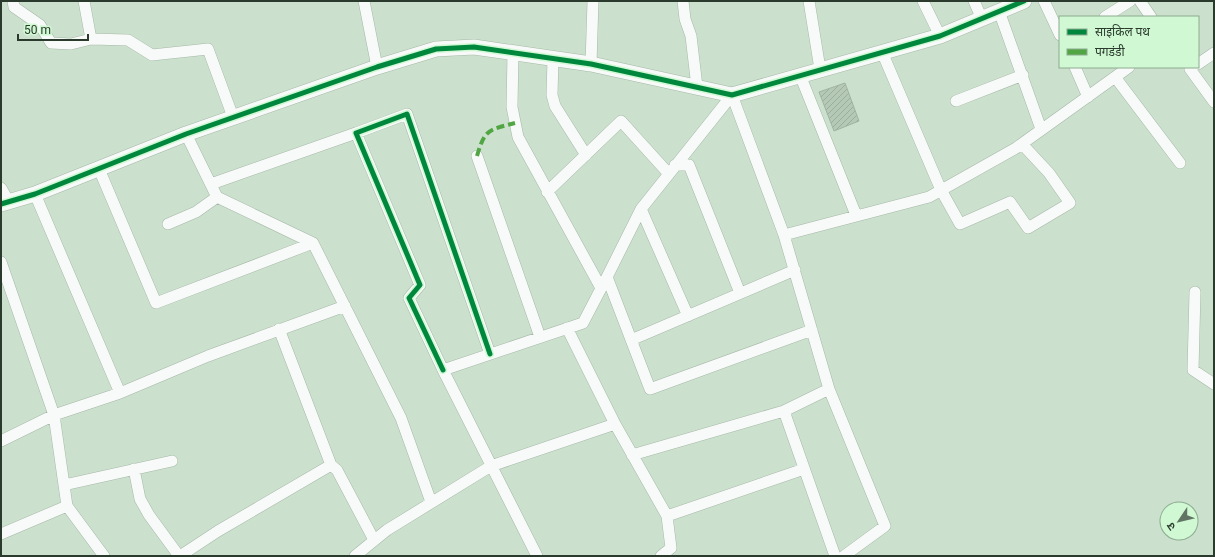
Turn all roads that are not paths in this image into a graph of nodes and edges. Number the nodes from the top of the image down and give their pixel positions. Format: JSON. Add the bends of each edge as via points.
{"nodes":[{"id":1,"x":13,"y":1,"type":"edge"},
{"id":2,"x":84,"y":1,"type":"edge"},
{"id":3,"x":364,"y":1,"type":"edge"},
{"id":4,"x":593,"y":1,"type":"edge"},
{"id":5,"x":683,"y":1,"type":"edge"},
{"id":6,"x":809,"y":1,"type":"edge"},
{"id":7,"x":923,"y":1,"type":"edge"},
{"id":8,"x":974,"y":1,"type":"edge"},
{"id":9,"x":1024,"y":1,"type":"edge"},
{"id":10,"x":1044,"y":1,"type":"edge"},
{"id":11,"x":1130,"y":1,"type":"edge"},
{"id":12,"x":1140,"y":1,"type":"edge"},
{"id":13,"x":999,"y":11,"type":"junction"},
{"id":14,"x":1107,"y":16,"type":"edge"},
{"id":15,"x":1151,"y":16,"type":"edge"},
{"id":16,"x":982,"y":19,"type":"junction"},
{"id":17,"x":1059,"y":33,"type":"edge"},
{"id":18,"x":940,"y":36,"type":"junction"},
{"id":19,"x":91,"y":39,"type":"junction"},
{"id":20,"x":882,"y":52,"type":"junction"},
{"id":21,"x":513,"y":53,"type":"junction"},
{"id":22,"x":1214,"y":53,"type":"edge"},
{"id":23,"x":553,"y":59,"type":"junction"},
{"id":24,"x":1199,"y":63,"type":"edge"},
{"id":25,"x":591,"y":64,"type":"junction"},
{"id":26,"x":377,"y":67,"type":"junction"},
{"id":27,"x":1074,"y":68,"type":"edge"},
{"id":28,"x":1128,"y":68,"type":"edge"},
{"id":29,"x":1193,"y":68,"type":"edge"},
{"id":30,"x":820,"y":69,"type":"junction"},
{"id":31,"x":800,"y":75,"type":"junction"},
{"id":32,"x":1023,"y":75,"type":"junction"},
{"id":33,"x":1115,"y":77,"type":"junction"},
{"id":34,"x":697,"y":87,"type":"junction"},
{"id":35,"x":732,"y":95,"type":"junction"},
{"id":36,"x":1088,"y":97,"type":"junction"},
{"id":37,"x":956,"y":101,"type":"dead end"},
{"id":38,"x":1214,"y":102,"type":"edge"},
{"id":39,"x":233,"y":117,"type":"junction"},
{"id":40,"x":1041,"y":130,"type":"junction"},
{"id":41,"x":356,"y":133,"type":"junction"},
{"id":42,"x":186,"y":134,"type":"junction"},
{"id":43,"x":1022,"y":144,"type":"junction"},
{"id":44,"x":586,"y":155,"type":"junction"},
{"id":45,"x":477,"y":156,"type":"dead end"},
{"id":46,"x":1180,"y":162,"type":"dead end"},
{"id":47,"x":99,"y":169,"type":"junction"},
{"id":48,"x":672,"y":170,"type":"junction"},
{"id":49,"x":211,"y":184,"type":"junction"},
{"id":50,"x":1,"y":188,"type":"edge"},
{"id":51,"x":941,"y":190,"type":"junction"},
{"id":52,"x":547,"y":192,"type":"junction"},
{"id":53,"x":35,"y":194,"type":"junction"},
{"id":54,"x":217,"y":197,"type":"junction"},
{"id":55,"x":5,"y":203,"type":"edge"},
{"id":56,"x":641,"y":209,"type":"junction"},
{"id":57,"x":856,"y":216,"type":"junction"},
{"id":58,"x":168,"y":224,"type":"dead end"},
{"id":59,"x":784,"y":235,"type":"junction"},
{"id":60,"x":313,"y":243,"type":"junction"},
{"id":61,"x":1,"y":262,"type":"edge"},
{"id":62,"x":795,"y":270,"type":"junction"},
{"id":63,"x":607,"y":277,"type":"junction"},
{"id":64,"x":601,"y":288,"type":"junction"},
{"id":65,"x":1195,"y":292,"type":"dead end"},
{"id":66,"x":740,"y":293,"type":"junction"},
{"id":67,"x":344,"y":306,"type":"junction"},
{"id":68,"x":688,"y":316,"type":"junction"},
{"id":69,"x":567,"y":328,"type":"junction"},
{"id":70,"x":279,"y":329,"type":"junction"},
{"id":71,"x":812,"y":330,"type":"junction"},
{"id":72,"x":540,"y":337,"type":"junction"},
{"id":73,"x":631,"y":340,"type":"junction"},
{"id":74,"x":490,"y":354,"type":"junction"},
{"id":75,"x":443,"y":370,"type":"junction"},
{"id":76,"x":1214,"y":384,"type":"edge"},
{"id":77,"x":829,"y":389,"type":"junction"},
{"id":78,"x":120,"y":393,"type":"junction"},
{"id":79,"x":784,"y":410,"type":"junction"},
{"id":80,"x":54,"y":416,"type":"junction"},
{"id":81,"x":614,"y":424,"type":"junction"},
{"id":82,"x":1,"y":441,"type":"edge"},
{"id":83,"x":632,"y":455,"type":"junction"},
{"id":84,"x":172,"y":461,"type":"dead end"},
{"id":85,"x":331,"y":465,"type":"junction"},
{"id":86,"x":491,"y":466,"type":"junction"},
{"id":87,"x":134,"y":469,"type":"junction"},
{"id":88,"x":804,"y":469,"type":"junction"},
{"id":89,"x":64,"y":485,"type":"junction"},
{"id":90,"x":431,"y":502,"type":"junction"},
{"id":91,"x":67,"y":506,"type":"junction"},
{"id":92,"x":666,"y":516,"type":"junction"},
{"id":93,"x":1,"y":534,"type":"edge"},
{"id":94,"x":374,"y":540,"type":"junction"},
{"id":95,"x":104,"y":556,"type":"edge"},
{"id":96,"x":179,"y":556,"type":"edge"},
{"id":97,"x":355,"y":556,"type":"edge"},
{"id":98,"x":537,"y":556,"type":"edge"},
{"id":99,"x":661,"y":556,"type":"edge"},
{"id":100,"x":835,"y":556,"type":"edge"},
{"id":101,"x":844,"y":556,"type":"edge"}],
"edges":[{"from":1,"to":19,"type":"street","via":[[14,7],[40,24],[51,43],[71,44]]},
{"from":2,"to":19,"type":"street"},
{"from":3,"to":26,"type":"street"},
{"from":4,"to":25,"type":"street"},
{"from":5,"to":34,"type":"street","via":[[685,19],[691,36]]},
{"from":6,"to":30,"type":"street"},
{"from":7,"to":18,"type":"street"},
{"from":8,"to":16,"type":"street"},
{"from":9,"to":13,"type":"street"},
{"from":10,"to":17,"type":"street"},
{"from":11,"to":14,"type":"street"},
{"from":12,"to":15,"type":"street"},
{"from":13,"to":16,"type":"street"},
{"from":13,"to":32,"type":"street"},
{"from":16,"to":18,"type":"street"},
{"from":18,"to":20,"type":"street"},
{"from":19,"to":39,"type":"street","via":[[128,40],[152,55],[208,49]]},
{"from":20,"to":30,"type":"street"},
{"from":20,"to":51,"type":"street"},
{"from":21,"to":23,"type":"street"},
{"from":21,"to":26,"type":"street","via":[[474,48],[436,49]]},
{"from":21,"to":52,"type":"street","via":[[512,107],[518,137]]},
{"from":22,"to":24,"type":"street"},
{"from":23,"to":25,"type":"street"},
{"from":23,"to":44,"type":"street","via":[[552,95],[555,106]]},
{"from":25,"to":34,"type":"street"},
{"from":26,"to":39,"type":"street"},
{"from":27,"to":36,"type":"street"},
{"from":28,"to":33,"type":"street"},
{"from":29,"to":38,"type":"street"},
{"from":30,"to":31,"type":"street"},
{"from":31,"to":35,"type":"street"},
{"from":31,"to":57,"type":"street"},
{"from":32,"to":37,"type":"street"},
{"from":32,"to":40,"type":"street"},
{"from":33,"to":36,"type":"street"},
{"from":33,"to":46,"type":"street"},
{"from":34,"to":35,"type":"street"},
{"from":35,"to":48,"type":"street"},
{"from":35,"to":59,"type":"street"},
{"from":36,"to":40,"type":"street"},
{"from":39,"to":42,"type":"street"},
{"from":40,"to":43,"type":"street"},
{"from":41,"to":49,"type":"street"},
{"from":41,"to":74,"type":"street","via":[[407,114]]},
{"from":41,"to":75,"type":"street","via":[[420,285],[409,298]]},
{"from":42,"to":47,"type":"street"},
{"from":42,"to":49,"type":"street"},
{"from":43,"to":51,"type":"street"},
{"from":43,"to":51,"type":"street","via":[[1049,173],[1070,202],[1028,228],[1010,202],[960,224]]},
{"from":44,"to":48,"type":"street","via":[[621,121]]},
{"from":44,"to":52,"type":"street"},
{"from":45,"to":72,"type":"street"},
{"from":47,"to":53,"type":"street"},
{"from":47,"to":60,"type":"street","via":[[156,303]]},
{"from":48,"to":56,"type":"street"},
{"from":48,"to":66,"type":"street","via":[[689,165]]},
{"from":49,"to":54,"type":"street"},
{"from":50,"to":55,"type":"street"},
{"from":51,"to":57,"type":"street","via":[[930,197]]},
{"from":52,"to":64,"type":"street"},
{"from":53,"to":55,"type":"street"},
{"from":53,"to":78,"type":"street"},
{"from":54,"to":58,"type":"street","via":[[196,212]]},
{"from":54,"to":60,"type":"street"},
{"from":56,"to":63,"type":"street"},
{"from":56,"to":68,"type":"street"},
{"from":57,"to":59,"type":"street"},
{"from":59,"to":62,"type":"street"},
{"from":60,"to":67,"type":"street"},
{"from":61,"to":80,"type":"street"},
{"from":62,"to":66,"type":"street"},
{"from":62,"to":71,"type":"street"},
{"from":63,"to":64,"type":"street"},
{"from":63,"to":73,"type":"street"},
{"from":64,"to":69,"type":"street","via":[[583,323]]},
{"from":65,"to":76,"type":"street","via":[[1193,370]]},
{"from":66,"to":68,"type":"street"},
{"from":67,"to":70,"type":"street"},
{"from":67,"to":90,"type":"street","via":[[401,418]]},
{"from":68,"to":73,"type":"street"},
{"from":69,"to":72,"type":"street"},
{"from":69,"to":81,"type":"street"},
{"from":70,"to":78,"type":"street"},
{"from":70,"to":85,"type":"street"},
{"from":71,"to":73,"type":"street","via":[[650,388]]},
{"from":71,"to":77,"type":"street"},
{"from":72,"to":74,"type":"street"},
{"from":74,"to":75,"type":"street"},
{"from":75,"to":86,"type":"street"},
{"from":77,"to":79,"type":"street"},
{"from":77,"to":101,"type":"street","via":[[885,526]]},
{"from":78,"to":80,"type":"street"},
{"from":79,"to":83,"type":"street"},
{"from":79,"to":88,"type":"street"},
{"from":80,"to":82,"type":"street"},
{"from":80,"to":89,"type":"street"},
{"from":81,"to":83,"type":"street"},
{"from":81,"to":86,"type":"street"},
{"from":83,"to":92,"type":"street"},
{"from":84,"to":87,"type":"street"},
{"from":85,"to":94,"type":"street","via":[[337,470]]},
{"from":85,"to":96,"type":"street"},
{"from":86,"to":90,"type":"street"},
{"from":86,"to":98,"type":"street"},
{"from":87,"to":89,"type":"street"},
{"from":87,"to":96,"type":"street","via":[[140,499]]},
{"from":88,"to":92,"type":"street"},
{"from":88,"to":100,"type":"street"},
{"from":89,"to":91,"type":"street"},
{"from":90,"to":94,"type":"street"},
{"from":91,"to":93,"type":"street"},
{"from":91,"to":95,"type":"street"},
{"from":92,"to":99,"type":"street","via":[[671,548]]},
{"from":94,"to":97,"type":"street"}]}
